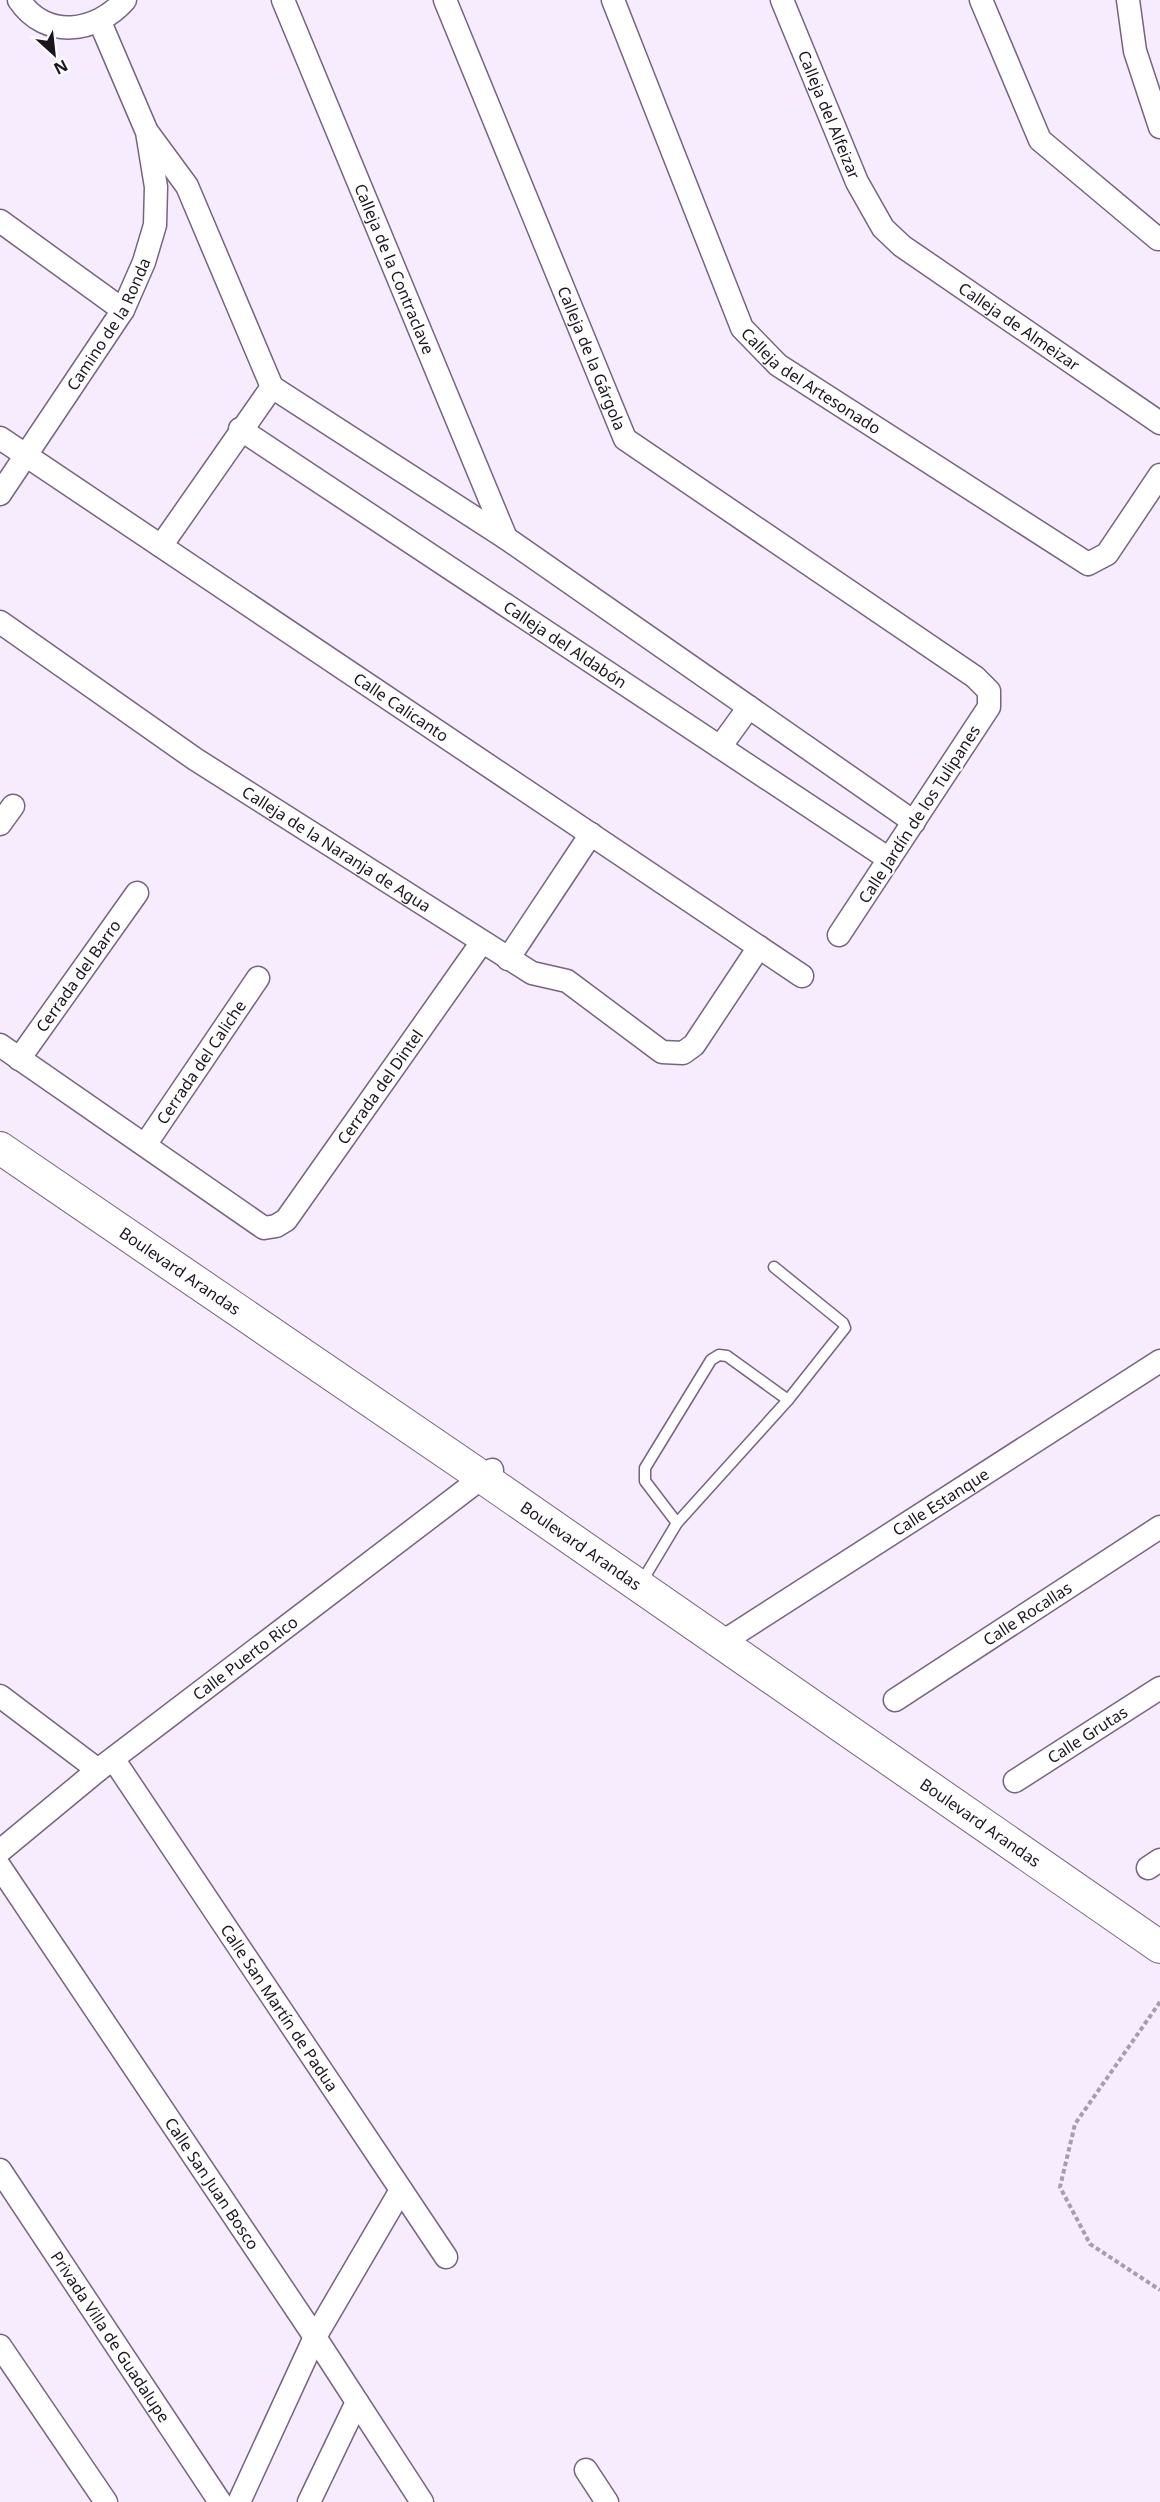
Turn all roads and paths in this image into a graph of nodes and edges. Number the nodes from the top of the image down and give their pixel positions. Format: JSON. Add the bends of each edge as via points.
{"nodes":[{"id":1,"x":19,"y":0,"type":"edge"},
{"id":2,"x":125,"y":0,"type":"edge"},
{"id":3,"x":283,"y":0,"type":"edge"},
{"id":4,"x":445,"y":0,"type":"edge"},
{"id":5,"x":613,"y":0,"type":"edge"},
{"id":6,"x":782,"y":0,"type":"edge"},
{"id":7,"x":981,"y":0,"type":"edge"},
{"id":8,"x":1128,"y":0,"type":"edge"},
{"id":9,"x":100,"y":22,"type":"junction"},
{"id":10,"x":1158,"y":117,"type":"edge"},
{"id":11,"x":147,"y":132,"type":"junction"},
{"id":12,"x":0,"y":221,"type":"edge"},
{"id":13,"x":883,"y":228,"type":"joint"},
{"id":14,"x":1158,"y":239,"type":"dead end"},
{"id":15,"x":123,"y":309,"type":"junction"},
{"id":16,"x":272,"y":387,"type":"junction"},
{"id":17,"x":1160,"y":423,"type":"edge"},
{"id":18,"x":240,"y":429,"type":"junction"},
{"id":19,"x":0,"y":438,"type":"edge"},
{"id":20,"x":27,"y":456,"type":"junction"},
{"id":21,"x":1160,"y":475,"type":"edge"},
{"id":22,"x":0,"y":494,"type":"edge"},
{"id":23,"x":506,"y":538,"type":"junction"},
{"id":24,"x":161,"y":546,"type":"junction"},
{"id":25,"x":0,"y":622,"type":"edge"},
{"id":26,"x":989,"y":691,"type":"joint"},
{"id":27,"x":749,"y":707,"type":"junction"},
{"id":28,"x":720,"y":747,"type":"junction"},
{"id":29,"x":914,"y":822,"type":"junction"},
{"id":30,"x":591,"y":834,"type":"junction"},
{"id":31,"x":889,"y":860,"type":"junction"},
{"id":32,"x":137,"y":893,"type":"dead end"},
{"id":33,"x":839,"y":935,"type":"dead end"},
{"id":34,"x":482,"y":942,"type":"junction"},
{"id":35,"x":759,"y":947,"type":"junction"},
{"id":36,"x":508,"y":958,"type":"junction"},
{"id":37,"x":802,"y":976,"type":"dead end"},
{"id":38,"x":258,"y":978,"type":"dead end"},
{"id":39,"x":0,"y":1046,"type":"edge"},
{"id":40,"x":19,"y":1059,"type":"junction"},
{"id":41,"x":0,"y":1131,"type":"edge"},
{"id":42,"x":145,"y":1145,"type":"junction"},
{"id":43,"x":0,"y":1148,"type":"edge"},
{"id":44,"x":774,"y":1267,"type":"dead end"},
{"id":45,"x":1160,"y":1361,"type":"edge"},
{"id":46,"x":788,"y":1400,"type":"junction"},
{"id":47,"x":488,"y":1473,"type":"junction"},
{"id":48,"x":677,"y":1523,"type":"junction"},
{"id":49,"x":1160,"y":1527,"type":"edge"},
{"id":50,"x":647,"y":1573,"type":"junction"},
{"id":51,"x":728,"y":1638,"type":"junction"},
{"id":52,"x":1160,"y":1688,"type":"edge"},
{"id":53,"x":0,"y":1696,"type":"edge"},
{"id":54,"x":894,"y":1700,"type":"dead end"},
{"id":55,"x":106,"y":1765,"type":"junction"},
{"id":56,"x":1015,"y":1781,"type":"dead end"},
{"id":57,"x":0,"y":1851,"type":"edge"},
{"id":58,"x":0,"y":1867,"type":"edge"},
{"id":59,"x":1160,"y":1921,"type":"edge"},
{"id":60,"x":1160,"y":1947,"type":"edge"},
{"id":61,"x":1160,"y":2002,"type":"edge"},
{"id":62,"x":0,"y":2170,"type":"edge"},
{"id":63,"x":401,"y":2190,"type":"junction"},
{"id":64,"x":446,"y":2257,"type":"dead end"},
{"id":65,"x":1160,"y":2290,"type":"edge"},
{"id":66,"x":315,"y":2337,"type":"junction"},
{"id":67,"x":0,"y":2346,"type":"edge"},
{"id":68,"x":357,"y":2402,"type":"junction"},
{"id":69,"x":586,"y":2470,"type":"dead end"},
{"id":70,"x":106,"y":2502,"type":"edge"},
{"id":71,"x":220,"y":2502,"type":"edge"},
{"id":72,"x":239,"y":2502,"type":"edge"},
{"id":73,"x":309,"y":2502,"type":"edge"},
{"id":74,"x":422,"y":2502,"type":"edge"},
{"id":75,"x":607,"y":2502,"type":"edge"}],
"edges":[{"from":1,"to":9,"type":"street","via":[[26,11],[49,24],[74,28]]},
{"from":2,"to":9,"type":"street"},
{"from":3,"to":23,"type":"street","name":"Calleja de la Contraclave"},
{"from":4,"to":26,"type":"street","name":"Calleja de la Gárgola","via":[[625,439],[975,677]]},
{"from":5,"to":21,"type":"street","name":"Calleja del Artesonado","via":[[742,328],[778,365],[1088,564],[1107,554]]},
{"from":6,"to":13,"type":"street","name":"Calleja del Alfeizar","via":[[857,182]]},
{"from":7,"to":14,"type":"street","via":[[1040,140]]},
{"from":8,"to":10,"type":"street","via":[[1135,51]]},
{"from":9,"to":11,"type":"street","name":"Camino de la Ronda"},
{"from":11,"to":15,"type":"street","name":"Camino de la Ronda","via":[[156,187],[155,225]]},
{"from":11,"to":16,"type":"street","name":"Camino de la Ronda","via":[[187,186]]},
{"from":12,"to":15,"type":"street"},
{"from":13,"to":17,"type":"street","name":"Calleja de Almeizar","via":[[902,246]]},
{"from":15,"to":20,"type":"street","name":"Camino de la Ronda"},
{"from":16,"to":18,"type":"street"},
{"from":16,"to":23,"type":"street"},
{"from":18,"to":24,"type":"street"},
{"from":18,"to":28,"type":"street","name":"Calleja del Aldabón"},
{"from":19,"to":20,"type":"street","name":"Calle Calicanto"},
{"from":20,"to":22,"type":"street","name":"Camino de la Ronda"},
{"from":20,"to":24,"type":"street","name":"Calle Calicanto"},
{"from":23,"to":27,"type":"street"},
{"from":24,"to":30,"type":"street","name":"Calle Calicanto"},
{"from":25,"to":34,"type":"street","name":"Calleja de la Naranja de Agua","via":[[195,759]]},
{"from":26,"to":29,"type":"street","name":"Calle Jardín de los Tulipanes","via":[[989,707]]},
{"from":27,"to":28,"type":"street"},
{"from":27,"to":29,"type":"street"},
{"from":28,"to":31,"type":"street","name":"Calleja del Aldabón"},
{"from":29,"to":31,"type":"street","name":"Calle Jardín de los Tulipanes"},
{"from":30,"to":35,"type":"street","name":"Calle Calicanto"},
{"from":30,"to":36,"type":"street"},
{"from":31,"to":33,"type":"street","name":"Calle Jardín de los Tulipanes"},
{"from":32,"to":40,"type":"street","name":"Cerrada del Barro"},
{"from":34,"to":36,"type":"street","name":"Calleja de la Naranja de Agua"},
{"from":34,"to":42,"type":"street","name":"Cerrada del Dintel","via":[[286,1220],[264,1228]]},
{"from":35,"to":36,"type":"street","name":"Calleja de la Naranja de Agua","via":[[694,1045],[683,1053],[662,1052],[567,981],[532,973]]},
{"from":35,"to":37,"type":"street","name":"Calle Calicanto"},
{"from":38,"to":42,"type":"street","name":"Cerrada del Caliche"},
{"from":39,"to":40,"type":"street"},
{"from":40,"to":42,"type":"street"},
{"from":41,"to":47,"type":"main road","name":"Boulevard Arandas"},
{"from":43,"to":47,"type":"main road","name":"Boulevard Arandas"},
{"from":44,"to":46,"type":"lane","via":[[845,1328]]},
{"from":45,"to":51,"type":"street","name":"Calle Estanque"},
{"from":46,"to":48,"type":"lane"},
{"from":46,"to":48,"type":"lane","via":[[727,1356],[718,1355],[711,1360],[645,1468],[645,1481]]},
{"from":47,"to":50,"type":"main road","name":"Boulevard Arandas"},
{"from":47,"to":51,"type":"main road","name":"Boulevard Arandas"},
{"from":47,"to":55,"type":"street","name":"Calle Puerto Rico"},
{"from":48,"to":50,"type":"lane"},
{"from":49,"to":54,"type":"street","name":"Calle Rocallas"},
{"from":50,"to":51,"type":"main road","name":"Boulevard Arandas"},
{"from":51,"to":59,"type":"main road","name":"Boulevard Arandas"},
{"from":51,"to":60,"type":"main road","name":"Boulevard Arandas"},
{"from":52,"to":56,"type":"street","name":"Calle Grutas"},
{"from":53,"to":55,"type":"street","name":"Calle San Martín de Padua"},
{"from":55,"to":57,"type":"street","name":"Calle Puerto Rico"},
{"from":55,"to":63,"type":"street","name":"Calle San Martín de Padua"},
{"from":58,"to":66,"type":"street","name":"Calle San Juan Bosco"},
{"from":61,"to":65,"type":"path","via":[[1075,2124],[1060,2187],[1089,2244]]},
{"from":62,"to":71,"type":"street","name":"Privada Villa de Guadalupe"},
{"from":63,"to":64,"type":"street","name":"Calle San Martín de Padua"},
{"from":63,"to":66,"type":"street"},
{"from":66,"to":68,"type":"street","name":"Calle San Juan Bosco"},
{"from":66,"to":72,"type":"street"},
{"from":67,"to":70,"type":"street"},
{"from":68,"to":73,"type":"street"},
{"from":68,"to":74,"type":"street","name":"Calle San Juan Bosco"},
{"from":69,"to":75,"type":"street"}]}
